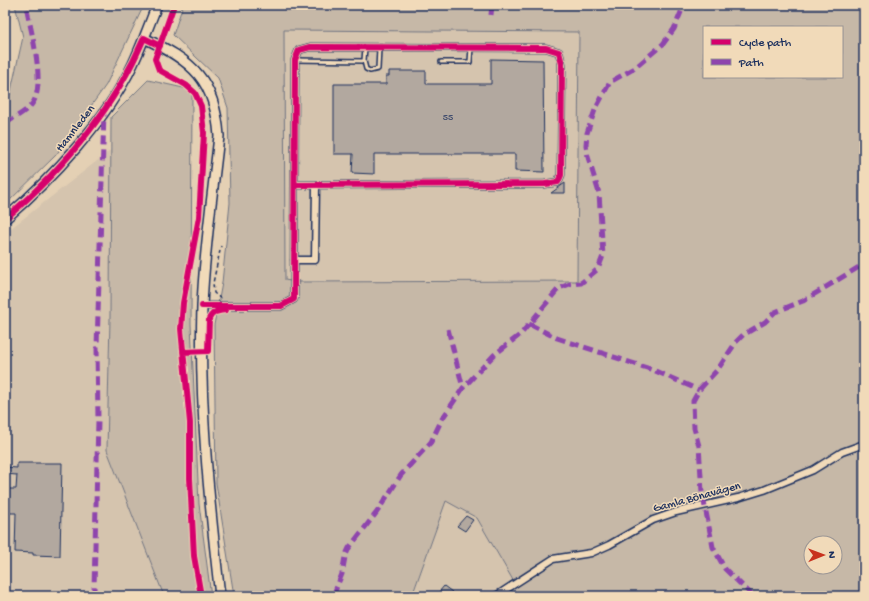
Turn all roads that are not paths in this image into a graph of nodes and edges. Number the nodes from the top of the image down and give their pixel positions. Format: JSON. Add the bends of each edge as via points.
{"nodes":[{"id":1,"x":157,"y":5,"type":"edge"},
{"id":2,"x":144,"y":38,"type":"junction"},
{"id":3,"x":365,"y":47,"type":"junction"},
{"id":4,"x":379,"y":47,"type":"junction"},
{"id":5,"x":470,"y":47,"type":"junction"},
{"id":6,"x":295,"y":60,"type":"junction"},
{"id":7,"x":364,"y":61,"type":"junction"},
{"id":8,"x":441,"y":62,"type":"dead end"},
{"id":9,"x":295,"y":185,"type":"junction"},
{"id":10,"x":316,"y":185,"type":"junction"},
{"id":11,"x":5,"y":219,"type":"edge"},
{"id":12,"x":294,"y":260,"type":"junction"},
{"id":13,"x":202,"y":306,"type":"junction"},
{"id":14,"x":864,"y":444,"type":"edge"},
{"id":15,"x":220,"y":596,"type":"edge"},
{"id":16,"x":496,"y":596,"type":"edge"}],
"edges":[{"from":1,"to":2,"type":"street","name":"Hamnleden"},
{"from":2,"to":11,"type":"street","name":"Hamnleden","via":[[133,65],[99,117],[67,159]]},
{"from":2,"to":13,"type":"street","via":[[197,71],[212,96],[218,116],[219,136]]},
{"from":3,"to":4,"type":"street"},
{"from":3,"to":6,"type":"street","via":[[310,47],[299,50]]},
{"from":3,"to":7,"type":"lane"},
{"from":4,"to":5,"type":"street"},
{"from":4,"to":7,"type":"lane","via":[[378,69],[366,69]]},
{"from":5,"to":8,"type":"lane","via":[[470,62]]},
{"from":5,"to":10,"type":"street","via":[[546,48],[559,52],[562,64],[561,175],[558,182]]},
{"from":6,"to":7,"type":"lane"},
{"from":6,"to":9,"type":"street"},
{"from":9,"to":10,"type":"street"},
{"from":9,"to":12,"type":"street"},
{"from":10,"to":12,"type":"street","via":[[315,260]]},
{"from":12,"to":13,"type":"street","via":[[294,298],[281,306]]},
{"from":13,"to":15,"type":"street","via":[[208,492]]},
{"from":14,"to":16,"type":"street","name":"Gamla Bönavägen","via":[[842,452],[813,470],[764,490],[676,512],[653,520],[591,553],[553,559]]}]}
